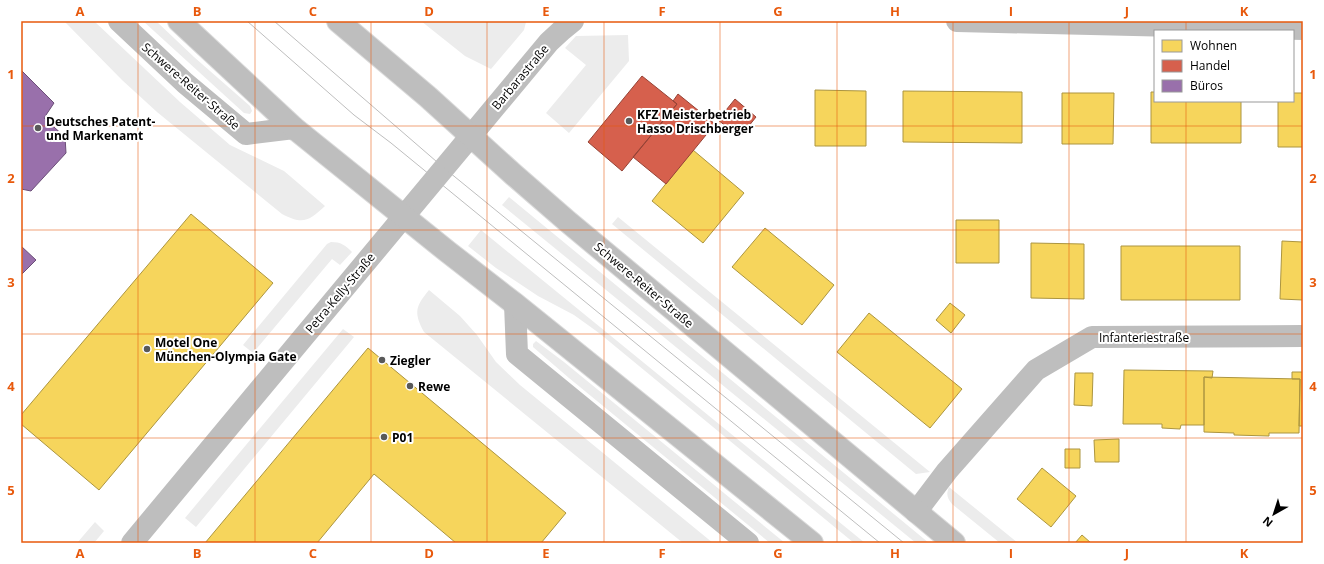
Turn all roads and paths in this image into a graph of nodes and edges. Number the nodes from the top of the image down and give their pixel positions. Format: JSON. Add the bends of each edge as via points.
{"nodes":[{"id":1,"x":118,"y":21,"type":"edge"},
{"id":2,"x":179,"y":21,"type":"edge"},
{"id":3,"x":338,"y":21,"type":"edge"},
{"id":4,"x":573,"y":21,"type":"edge"},
{"id":5,"x":957,"y":21,"type":"edge"},
{"id":6,"x":1303,"y":29,"type":"edge"},
{"id":7,"x":294,"y":128,"type":"junction"},
{"id":8,"x":471,"y":136,"type":"junction"},
{"id":9,"x":404,"y":217,"type":"junction"},
{"id":10,"x":515,"y":304,"type":"junction"},
{"id":11,"x":1303,"y":336,"type":"edge"},
{"id":12,"x":916,"y":512,"type":"junction"},
{"id":13,"x":132,"y":543,"type":"edge"},
{"id":14,"x":748,"y":543,"type":"edge"},
{"id":15,"x":812,"y":543,"type":"edge"},
{"id":16,"x":954,"y":543,"type":"edge"}],
"edges":[{"from":1,"to":7,"type":"street","name":"Schwere-Reiter-Straße","via":[[185,83],[246,134]]},
{"from":2,"to":7,"type":"street"},
{"from":3,"to":8,"type":"street","name":"Schwere-Reiter-Straße"},
{"from":4,"to":8,"type":"street","name":"Barbarastraße","via":[[549,42]]},
{"from":5,"to":6,"type":"street"},
{"from":7,"to":9,"type":"street"},
{"from":8,"to":9,"type":"street","name":"Petra-Kelly-Straße"},
{"from":8,"to":12,"type":"street","name":"Schwere-Reiter-Straße","via":[[567,221]]},
{"from":9,"to":10,"type":"street"},
{"from":9,"to":13,"type":"street","name":"Petra-Kelly-Straße"},
{"from":10,"to":14,"type":"street","via":[[517,354]]},
{"from":10,"to":15,"type":"street"},
{"from":11,"to":12,"type":"street","name":"Infanteriestraße","via":[[1092,337],[1036,370],[948,471]]},
{"from":12,"to":16,"type":"street","name":"Schwere-Reiter-Straße"}]}
